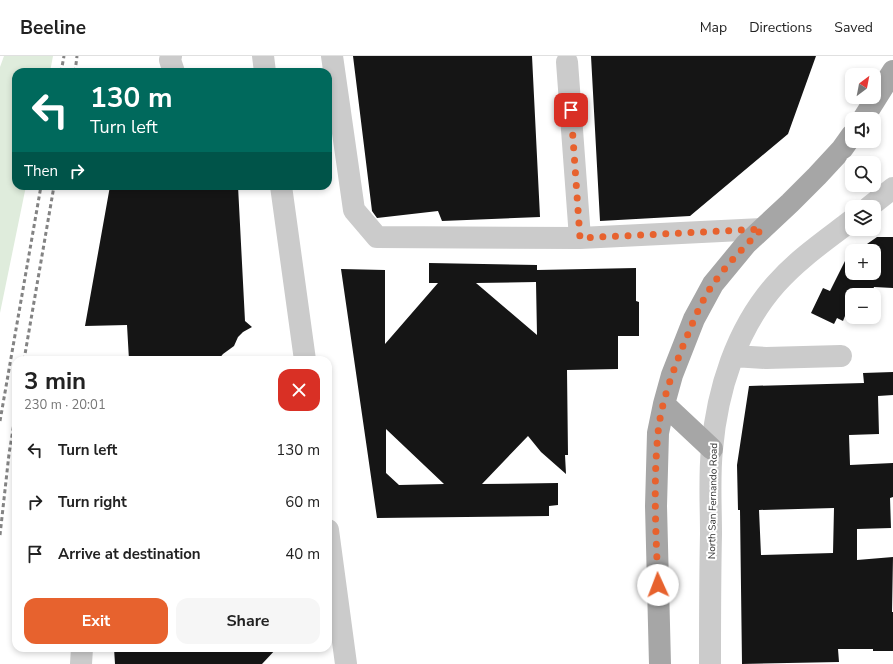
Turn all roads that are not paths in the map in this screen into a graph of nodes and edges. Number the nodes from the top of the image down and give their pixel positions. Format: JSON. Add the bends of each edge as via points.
{"nodes":[{"id":1,"x":171,"y":56,"type":"edge"},
{"id":2,"x":263,"y":56,"type":"edge"},
{"id":3,"x":332,"y":56,"type":"edge"},
{"id":4,"x":567,"y":62,"type":"dead end"},
{"id":5,"x":173,"y":68,"type":"edge"},
{"id":6,"x":264,"y":68,"type":"edge"},
{"id":7,"x":893,"y":71,"type":"edge"},
{"id":8,"x":867,"y":112,"type":"edge"},
{"id":9,"x":845,"y":145,"type":"edge"},
{"id":10,"x":893,"y":188,"type":"edge"},
{"id":11,"x":282,"y":190,"type":"edge"},
{"id":12,"x":878,"y":200,"type":"edge"},
{"id":13,"x":845,"y":225,"type":"edge"},
{"id":14,"x":762,"y":229,"type":"junction"},
{"id":15,"x":580,"y":238,"type":"junction"},
{"id":16,"x":304,"y":356,"type":"edge"},
{"id":17,"x":733,"y":356,"type":"junction"},
{"id":18,"x":841,"y":356,"type":"dead end"},
{"id":19,"x":664,"y":404,"type":"junction"},
{"id":20,"x":712,"y":449,"type":"junction"},
{"id":21,"x":332,"y":560,"type":"edge"},
{"id":22,"x":82,"y":652,"type":"edge"},
{"id":23,"x":81,"y":664,"type":"edge"},
{"id":24,"x":346,"y":664,"type":"edge"},
{"id":25,"x":660,"y":664,"type":"edge"},
{"id":26,"x":710,"y":664,"type":"edge"}],
"edges":[{"from":1,"to":5,"type":"street"},
{"from":2,"to":6,"type":"street"},
{"from":3,"to":15,"type":"street","via":[[354,210],[377,237]]},
{"from":4,"to":15,"type":"street"},
{"from":7,"to":8,"type":"main road"},
{"from":9,"to":14,"type":"main road"},
{"from":10,"to":12,"type":"street"},
{"from":11,"to":16,"type":"street"},
{"from":13,"to":17,"type":"street","name":"North San Fernando Road","via":[[805,256],[775,285],[750,320]]},
{"from":14,"to":15,"type":"street"},
{"from":14,"to":19,"type":"main road","via":[[713,284],[694,319],[672,375]]},
{"from":17,"to":18,"type":"street"},
{"from":17,"to":20,"type":"street","name":"North San Fernando Road","via":[[716,414]]},
{"from":19,"to":20,"type":"main road"},
{"from":19,"to":25,"type":"main road","via":[[658,432],[656,506]]},
{"from":20,"to":26,"type":"street","name":"North San Fernando Road"},
{"from":21,"to":24,"type":"street"},
{"from":22,"to":23,"type":"street"}]}
